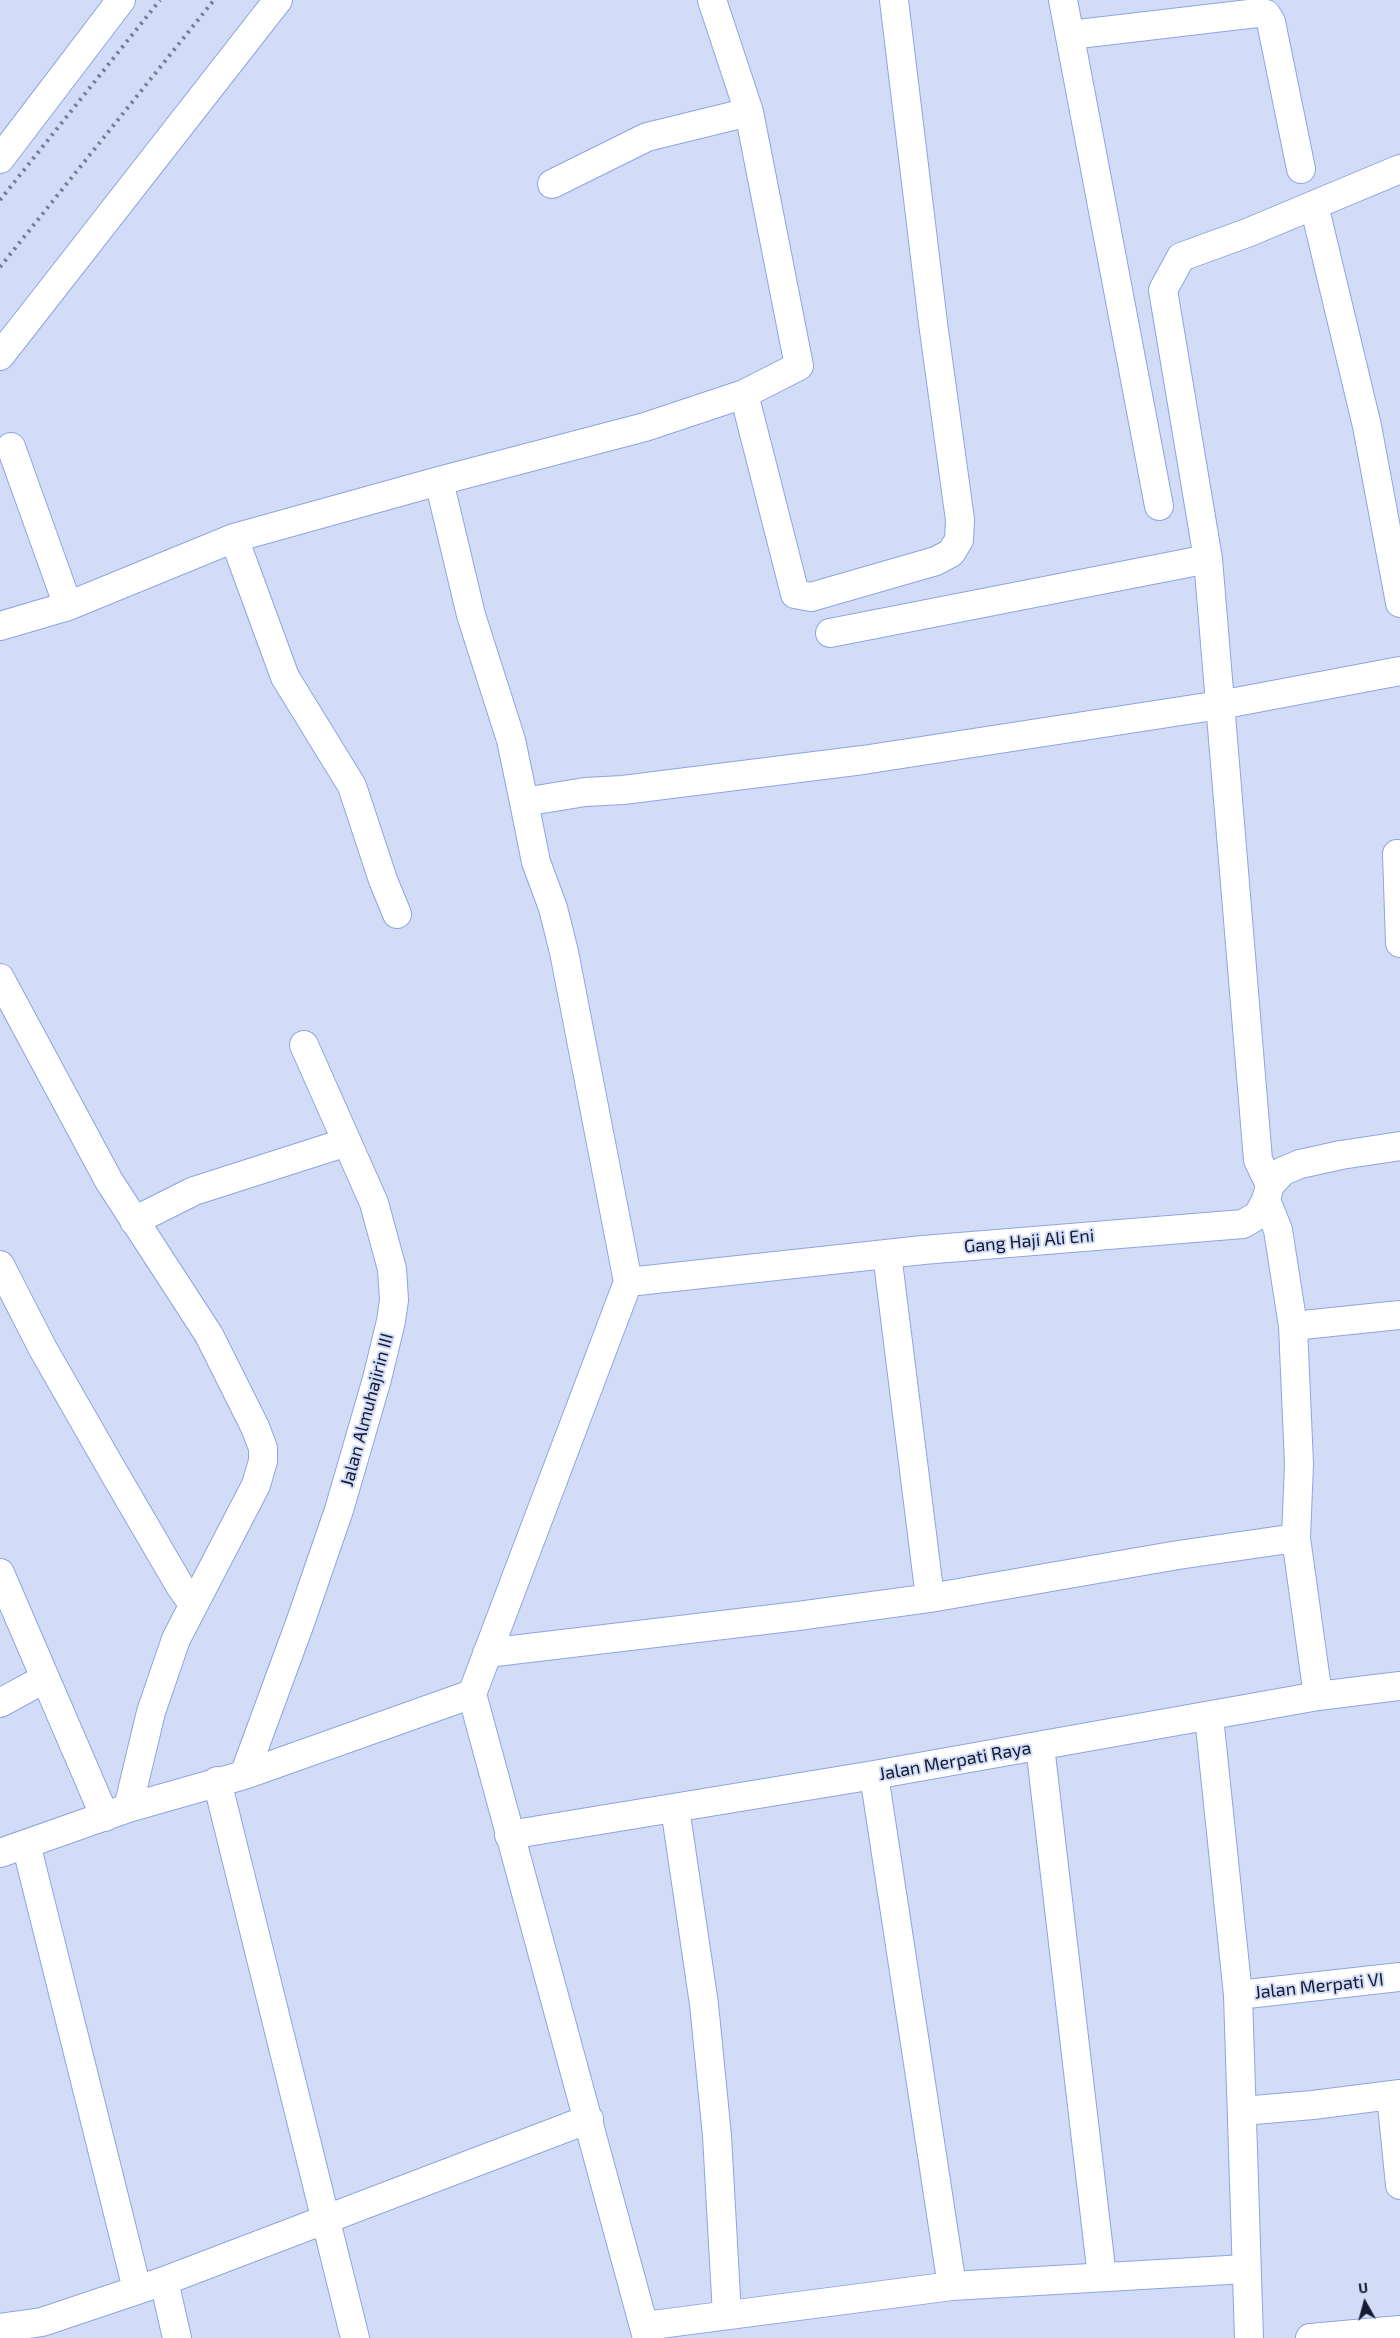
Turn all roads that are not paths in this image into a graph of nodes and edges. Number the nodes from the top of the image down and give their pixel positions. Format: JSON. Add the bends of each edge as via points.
{"nodes":[{"id":1,"x":121,"y":0,"type":"edge"},
{"id":2,"x":278,"y":0,"type":"edge"},
{"id":3,"x":712,"y":0,"type":"edge"},
{"id":4,"x":894,"y":0,"type":"edge"},
{"id":5,"x":1063,"y":0,"type":"edge"},
{"id":6,"x":1070,"y":35,"type":"junction"},
{"id":7,"x":748,"y":112,"type":"junction"},
{"id":8,"x":0,"y":159,"type":"edge"},
{"id":9,"x":1301,"y":169,"type":"dead end"},
{"id":10,"x":1400,"y":169,"type":"edge"},
{"id":11,"x":552,"y":184,"type":"dead end"},
{"id":12,"x":1314,"y":205,"type":"junction"},
{"id":13,"x":0,"y":356,"type":"edge"},
{"id":14,"x":744,"y":394,"type":"junction"},
{"id":15,"x":11,"y":448,"type":"dead end"},
{"id":16,"x":439,"y":481,"type":"junction"},
{"id":17,"x":1159,"y":506,"type":"dead end"},
{"id":18,"x":234,"y":538,"type":"junction"},
{"id":19,"x":1208,"y":559,"type":"junction"},
{"id":20,"x":1400,"y":603,"type":"edge"},
{"id":21,"x":68,"y":606,"type":"junction"},
{"id":22,"x":0,"y":626,"type":"edge"},
{"id":23,"x":830,"y":634,"type":"dead end"},
{"id":24,"x":1400,"y":671,"type":"edge"},
{"id":25,"x":1220,"y":705,"type":"junction"},
{"id":26,"x":524,"y":802,"type":"junction"},
{"id":27,"x":1397,"y":854,"type":"dead end"},
{"id":28,"x":397,"y":914,"type":"dead end"},
{"id":29,"x":1400,"y":943,"type":"edge"},
{"id":30,"x":0,"y":978,"type":"edge"},
{"id":31,"x":304,"y":1045,"type":"dead end"},
{"id":32,"x":346,"y":1142,"type":"junction"},
{"id":33,"x":1400,"y":1146,"type":"edge"},
{"id":34,"x":1268,"y":1192,"type":"junction"},
{"id":35,"x":134,"y":1221,"type":"junction"},
{"id":36,"x":887,"y":1254,"type":"junction"},
{"id":37,"x":0,"y":1265,"type":"edge"},
{"id":38,"x":628,"y":1282,"type":"junction"},
{"id":39,"x":1400,"y":1315,"type":"edge"},
{"id":40,"x":1293,"y":1326,"type":"junction"},
{"id":41,"x":1296,"y":1538,"type":"junction"},
{"id":42,"x":0,"y":1573,"type":"edge"},
{"id":43,"x":930,"y":1598,"type":"junction"},
{"id":44,"x":193,"y":1604,"type":"junction"},
{"id":45,"x":486,"y":1653,"type":"junction"},
{"id":46,"x":44,"y":1679,"type":"junction"},
{"id":47,"x":1400,"y":1686,"type":"edge"},
{"id":48,"x":472,"y":1694,"type":"junction"},
{"id":49,"x":1318,"y":1696,"type":"junction"},
{"id":50,"x":0,"y":1703,"type":"edge"},
{"id":51,"x":1208,"y":1717,"type":"junction"},
{"id":52,"x":1040,"y":1746,"type":"junction"},
{"id":53,"x":244,"y":1774,"type":"junction"},
{"id":54,"x":874,"y":1775,"type":"junction"},
{"id":55,"x":217,"y":1781,"type":"junction"},
{"id":56,"x":675,"y":1808,"type":"junction"},
{"id":57,"x":116,"y":1813,"type":"junction"},
{"id":58,"x":509,"y":1835,"type":"junction"},
{"id":59,"x":26,"y":1844,"type":"junction"},
{"id":60,"x":0,"y":1853,"type":"edge"},
{"id":61,"x":1400,"y":1977,"type":"edge"},
{"id":62,"x":1238,"y":1995,"type":"junction"},
{"id":63,"x":1396,"y":2094,"type":"edge"},
{"id":64,"x":1242,"y":2111,"type":"junction"},
{"id":65,"x":589,"y":2118,"type":"junction"},
{"id":66,"x":1400,"y":2184,"type":"edge"},
{"id":67,"x":326,"y":2218,"type":"junction"},
{"id":68,"x":1245,"y":2269,"type":"junction"},
{"id":69,"x":1102,"y":2277,"type":"junction"},
{"id":70,"x":164,"y":2281,"type":"junction"},
{"id":71,"x":952,"y":2286,"type":"junction"},
{"id":72,"x":137,"y":2289,"type":"junction"},
{"id":73,"x":727,"y":2315,"type":"junction"},
{"id":74,"x":0,"y":2328,"type":"edge"},
{"id":75,"x":43,"y":2330,"type":"edge"},
{"id":76,"x":1400,"y":2330,"type":"edge"},
{"id":77,"x":646,"y":2332,"type":"edge"},
{"id":78,"x":177,"y":2338,"type":"edge"},
{"id":79,"x":355,"y":2338,"type":"edge"},
{"id":80,"x":1249,"y":2338,"type":"edge"},
{"id":81,"x":1310,"y":2338,"type":"edge"}],
"edges":[{"from":1,"to":8,"type":"street"},
{"from":2,"to":13,"type":"street"},
{"from":3,"to":7,"type":"street"},
{"from":4,"to":14,"type":"street","via":[[960,520],[959,540],[951,553],[936,561],[811,597],[796,594]]},
{"from":5,"to":6,"type":"street"},
{"from":6,"to":9,"type":"street","via":[[1266,14],[1271,22]]},
{"from":6,"to":17,"type":"street"},
{"from":7,"to":11,"type":"street","via":[[647,137]]},
{"from":7,"to":14,"type":"street","via":[[799,366]]},
{"from":10,"to":12,"type":"street"},
{"from":12,"to":19,"type":"street","via":[[1181,257],[1163,290]]},
{"from":12,"to":20,"type":"street","via":[[1366,426]]},
{"from":14,"to":16,"type":"street","via":[[645,427]]},
{"from":15,"to":21,"type":"street"},
{"from":16,"to":18,"type":"street"},
{"from":16,"to":26,"type":"street","via":[[471,615],[510,740]]},
{"from":18,"to":21,"type":"street"},
{"from":18,"to":28,"type":"street","via":[[285,677],[352,786]]},
{"from":19,"to":23,"type":"street"},
{"from":19,"to":25,"type":"street"},
{"from":21,"to":22,"type":"street"},
{"from":24,"to":25,"type":"street"},
{"from":25,"to":26,"type":"street","via":[[863,760],[584,792]]},
{"from":25,"to":34,"type":"street","via":[[1258,1160]]},
{"from":26,"to":38,"type":"street","via":[[536,862],[553,908],[564,952]]},
{"from":27,"to":29,"type":"street"},
{"from":30,"to":35,"type":"street","via":[[109,1181]]},
{"from":31,"to":32,"type":"street","name":"Jalan Almuhajirin III"},
{"from":32,"to":35,"type":"street","via":[[194,1191]]},
{"from":32,"to":53,"type":"street","name":"Jalan Almuhajirin III","via":[[374,1203],[392,1269],[394,1300],[391,1321],[339,1510]]},
{"from":33,"to":34,"type":"street","name":"Gang Haji Ali Eni","via":[[1300,1164],[1283,1171]]},
{"from":34,"to":36,"type":"street","name":"Gang Haji Ali Eni","via":[[1258,1215],[1244,1224]]},
{"from":34,"to":40,"type":"street","via":[[1278,1230]]},
{"from":35,"to":44,"type":"street","via":[[209,1335],[263,1448],[256,1484]]},
{"from":36,"to":38,"type":"street","name":"Gang Haji Ali Eni"},
{"from":36,"to":43,"type":"street"},
{"from":37,"to":44,"type":"street","via":[[43,1349]]},
{"from":38,"to":45,"type":"street"},
{"from":39,"to":40,"type":"street"},
{"from":40,"to":41,"type":"street","via":[[1299,1464]]},
{"from":41,"to":43,"type":"street"},
{"from":41,"to":49,"type":"street"},
{"from":42,"to":46,"type":"street"},
{"from":43,"to":45,"type":"street"},
{"from":44,"to":57,"type":"street","via":[[176,1639]]},
{"from":45,"to":48,"type":"street"},
{"from":46,"to":50,"type":"street"},
{"from":46,"to":57,"type":"street"},
{"from":47,"to":49,"type":"street","name":"Jalan Merpati Raya"},
{"from":48,"to":53,"type":"street"},
{"from":48,"to":58,"type":"street"},
{"from":49,"to":51,"type":"street","name":"Jalan Merpati Raya"},
{"from":51,"to":52,"type":"street","name":"Jalan Merpati Raya"},
{"from":51,"to":62,"type":"street"},
{"from":52,"to":54,"type":"street","name":"Jalan Merpati Raya"},
{"from":52,"to":69,"type":"street"},
{"from":53,"to":55,"type":"street"},
{"from":54,"to":56,"type":"street","name":"Jalan Merpati Raya"},
{"from":54,"to":71,"type":"street"},
{"from":55,"to":57,"type":"street"},
{"from":55,"to":67,"type":"street"},
{"from":56,"to":58,"type":"street","name":"Jalan Merpati Raya"},
{"from":56,"to":73,"type":"street","via":[[704,2004],[717,2136]]},
{"from":57,"to":59,"type":"street"},
{"from":58,"to":65,"type":"street"},
{"from":59,"to":60,"type":"street"},
{"from":59,"to":72,"type":"street"},
{"from":61,"to":62,"type":"street","name":"Jalan Merpati VI"},
{"from":62,"to":64,"type":"street"},
{"from":63,"to":64,"type":"street"},
{"from":63,"to":66,"type":"street"},
{"from":64,"to":68,"type":"street"},
{"from":65,"to":67,"type":"street"},
{"from":65,"to":77,"type":"street"},
{"from":67,"to":70,"type":"street"},
{"from":67,"to":79,"type":"street"},
{"from":68,"to":69,"type":"street"},
{"from":68,"to":80,"type":"street"},
{"from":69,"to":71,"type":"street"},
{"from":70,"to":72,"type":"street"},
{"from":70,"to":78,"type":"street"},
{"from":71,"to":73,"type":"street"},
{"from":72,"to":75,"type":"street"},
{"from":73,"to":77,"type":"street"},
{"from":74,"to":75,"type":"street"},
{"from":76,"to":81,"type":"street"}]}
